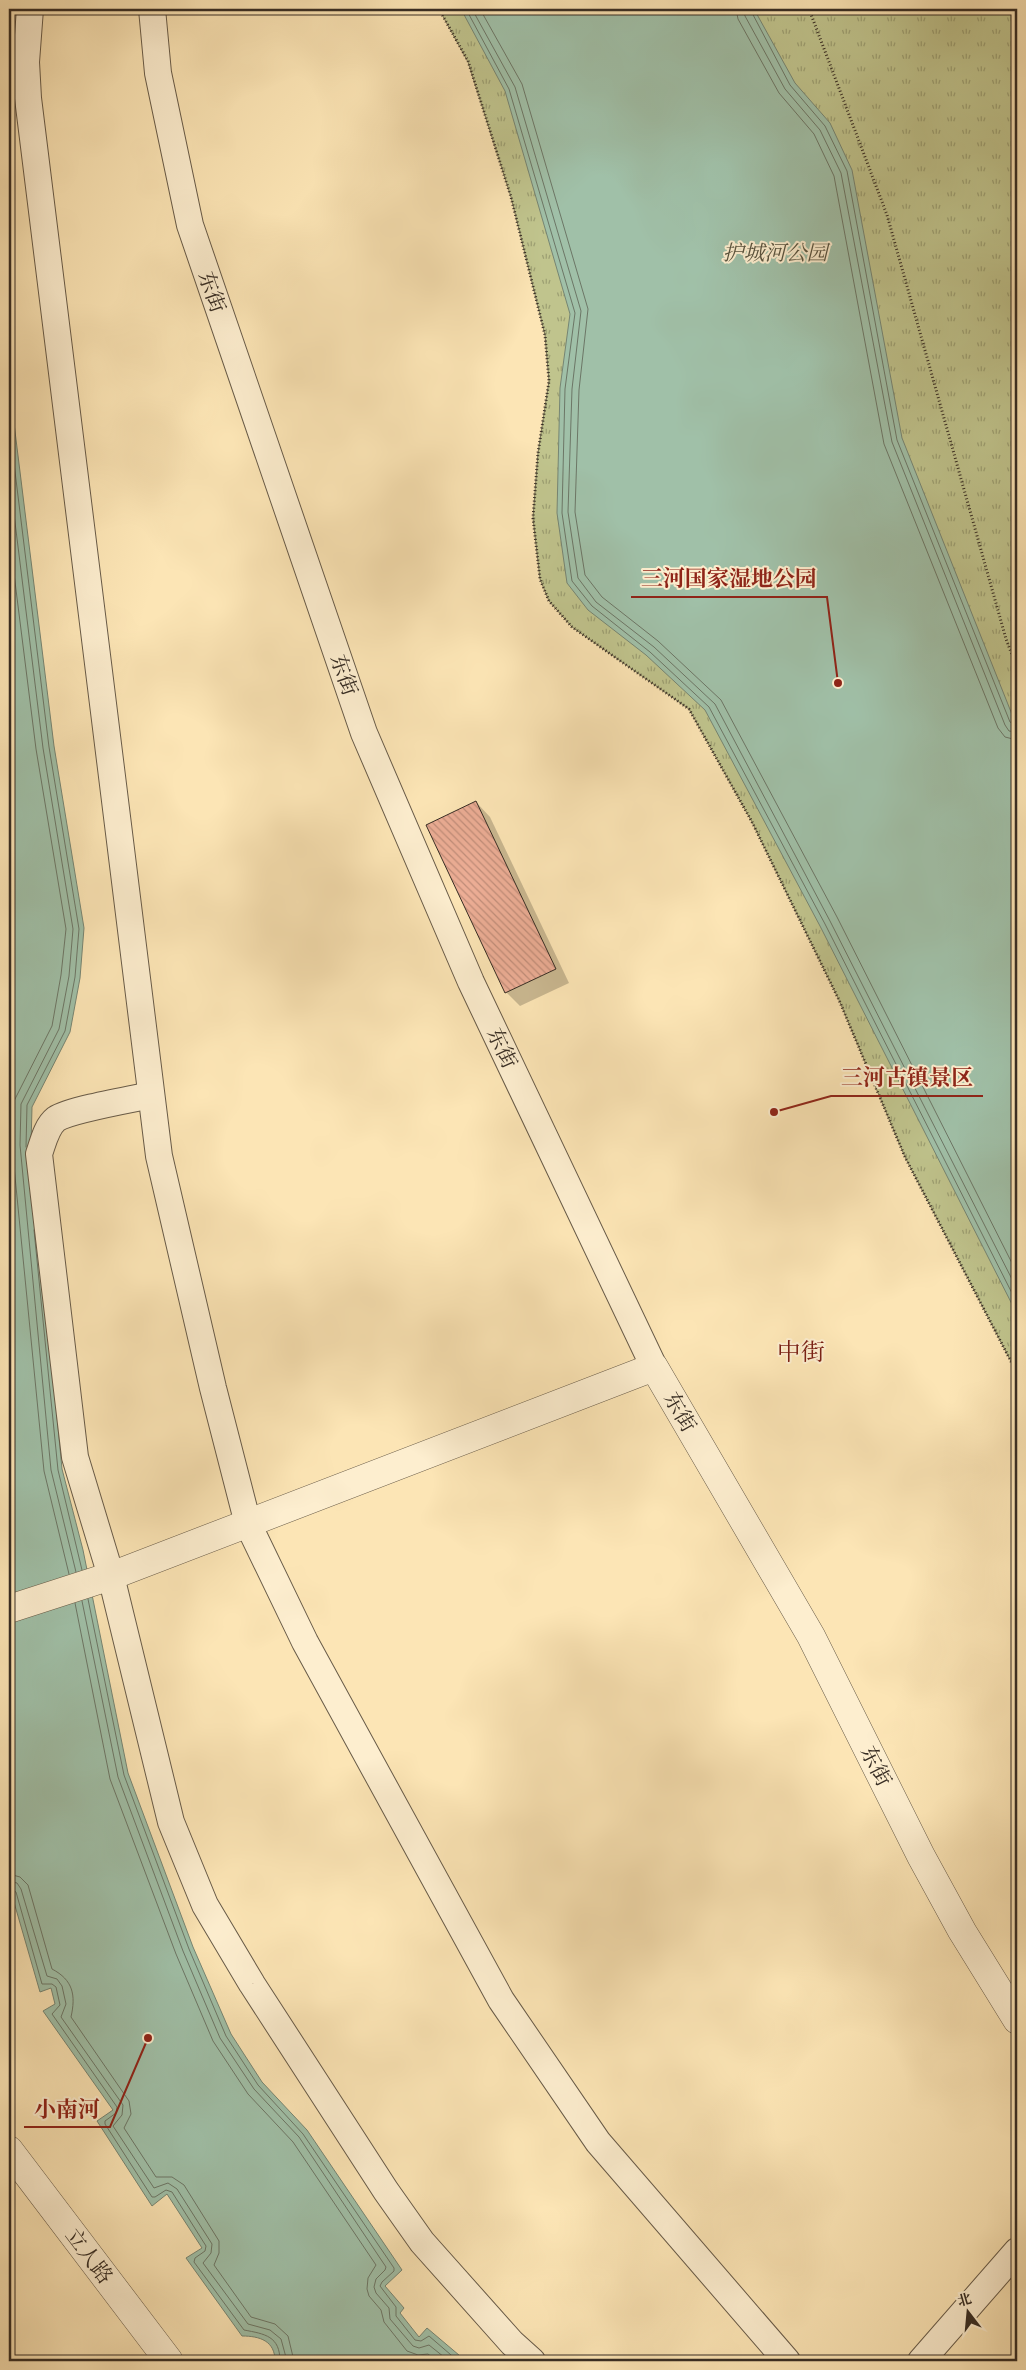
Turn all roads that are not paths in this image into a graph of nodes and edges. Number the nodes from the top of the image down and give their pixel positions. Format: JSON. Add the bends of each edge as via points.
{"nodes":[{"id":1,"x":30,"y":9,"type":"edge"},
{"id":2,"x":152,"y":9,"type":"edge"},
{"id":3,"x":151,"y":1095,"type":"junction"},
{"id":4,"x":654,"y":1367,"type":"junction"},
{"id":5,"x":248,"y":1524,"type":"junction"},
{"id":6,"x":106,"y":1577,"type":"junction"},
{"id":7,"x":9,"y":1609,"type":"edge"},
{"id":8,"x":1017,"y":2020,"type":"edge"},
{"id":9,"x":9,"y":2150,"type":"edge"},
{"id":10,"x":1017,"y":2252,"type":"edge"},
{"id":11,"x":169,"y":2361,"type":"edge"},
{"id":12,"x":532,"y":2361,"type":"edge"},
{"id":13,"x":787,"y":2361,"type":"edge"},
{"id":14,"x":921,"y":2361,"type":"edge"}],
"edges":[{"from":1,"to":3,"type":"street","via":[[26,62],[28,98]]},
{"from":2,"to":4,"type":"street","name":"东街","via":[[158,73],[190,225],[364,733],[471,982]]},
{"from":3,"to":5,"type":"street","via":[[159,1156]]},
{"from":3,"to":6,"type":"street","via":[[71,1113],[56,1120],[45,1134],[39,1154],[75,1457]]},
{"from":4,"to":5,"type":"street"},
{"from":4,"to":8,"type":"street","name":"东街","via":[[811,1636],[921,1856],[962,1931]]},
{"from":5,"to":6,"type":"street"},
{"from":5,"to":13,"type":"street","via":[[305,1642],[501,2000],[598,2142]]},
{"from":6,"to":7,"type":"street"},
{"from":6,"to":12,"type":"street","via":[[171,1822],[205,1905],[252,1984],[422,2242]]},
{"from":9,"to":11,"type":"street","name":"立人路"},
{"from":10,"to":14,"type":"street"}]}
